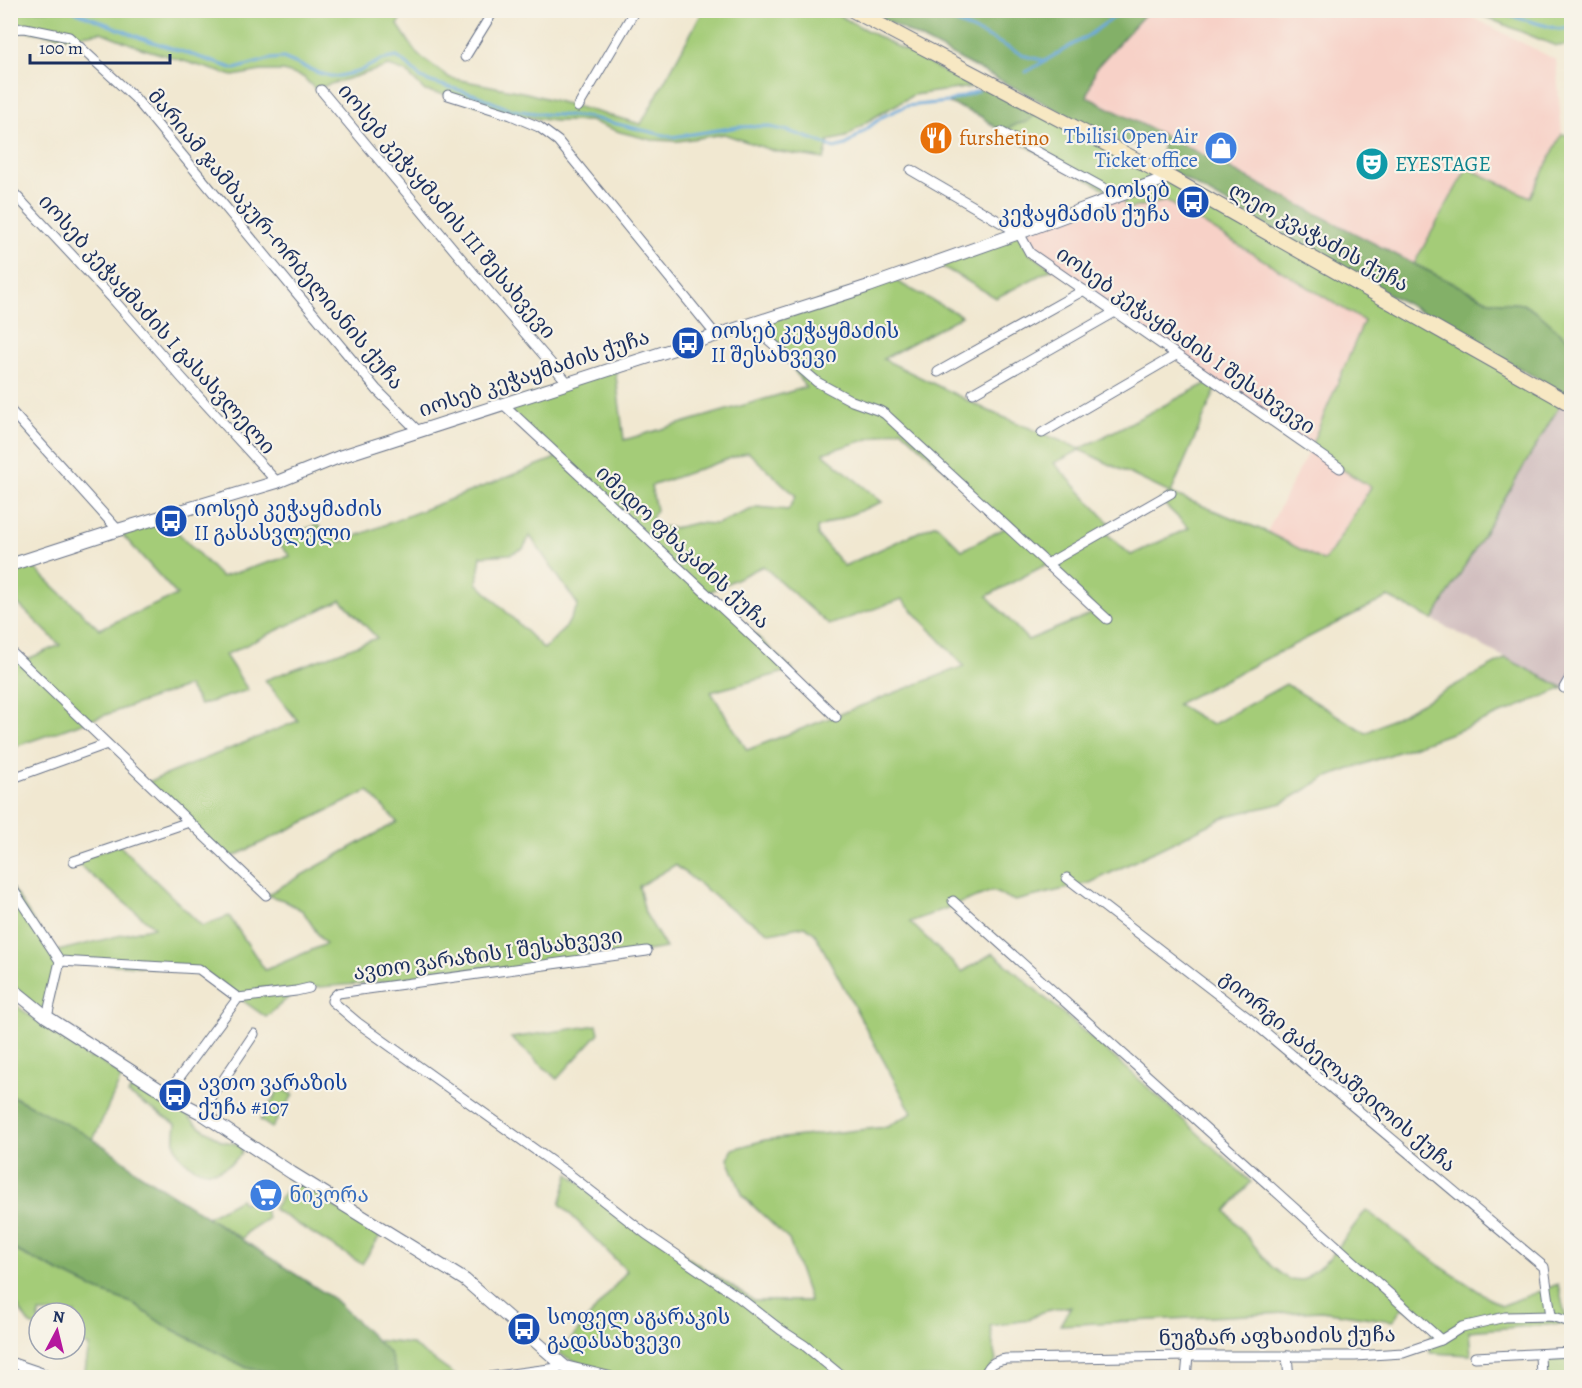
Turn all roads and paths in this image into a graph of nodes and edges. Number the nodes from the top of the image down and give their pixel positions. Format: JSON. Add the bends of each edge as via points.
{"nodes":[{"id":1,"x":494,"y":10,"type":"edge"},
{"id":2,"x":635,"y":10,"type":"edge"},
{"id":3,"x":852,"y":10,"type":"edge"},
{"id":4,"x":10,"y":28,"type":"edge"},
{"id":5,"x":465,"y":57,"type":"dead end"},
{"id":6,"x":321,"y":90,"type":"dead end"},
{"id":7,"x":448,"y":95,"type":"dead end"},
{"id":8,"x":578,"y":106,"type":"dead end"},
{"id":9,"x":1001,"y":132,"type":"dead end"},
{"id":10,"x":911,"y":170,"type":"dead end"},
{"id":11,"x":1169,"y":177,"type":"junction"},
{"id":12,"x":10,"y":189,"type":"edge"},
{"id":13,"x":1118,"y":196,"type":"junction"},
{"id":14,"x":1019,"y":233,"type":"junction"},
{"id":15,"x":1084,"y":290,"type":"junction"},
{"id":16,"x":1115,"y":312,"type":"junction"},
{"id":17,"x":750,"y":324,"type":"junction"},
{"id":18,"x":716,"y":335,"type":"junction"},
{"id":19,"x":1176,"y":355,"type":"junction"},
{"id":20,"x":938,"y":372,"type":"dead end"},
{"id":21,"x":568,"y":383,"type":"junction"},
{"id":22,"x":973,"y":393,"type":"dead end"},
{"id":23,"x":503,"y":404,"type":"junction"},
{"id":24,"x":1572,"y":405,"type":"edge"},
{"id":25,"x":10,"y":410,"type":"edge"},
{"id":26,"x":418,"y":431,"type":"junction"},
{"id":27,"x":1042,"y":433,"type":"dead end"},
{"id":28,"x":1340,"y":468,"type":"dead end"},
{"id":29,"x":277,"y":482,"type":"junction"},
{"id":30,"x":1171,"y":493,"type":"dead end"},
{"id":31,"x":118,"y":530,"type":"junction"},
{"id":32,"x":1047,"y":564,"type":"junction"},
{"id":33,"x":10,"y":565,"type":"edge"},
{"id":34,"x":1107,"y":619,"type":"dead end"},
{"id":35,"x":10,"y":651,"type":"edge"},
{"id":36,"x":1572,"y":674,"type":"edge"},
{"id":37,"x":1564,"y":688,"type":"dead end"},
{"id":38,"x":836,"y":717,"type":"dead end"},
{"id":39,"x":107,"y":744,"type":"junction"},
{"id":40,"x":10,"y":779,"type":"edge"},
{"id":41,"x":189,"y":822,"type":"junction"},
{"id":42,"x":74,"y":861,"type":"dead end"},
{"id":43,"x":1067,"y":878,"type":"dead end"},
{"id":44,"x":10,"y":885,"type":"edge"},
{"id":45,"x":266,"y":895,"type":"dead end"},
{"id":46,"x":953,"y":902,"type":"dead end"},
{"id":47,"x":647,"y":951,"type":"dead end"},
{"id":48,"x":60,"y":961,"type":"junction"},
{"id":49,"x":10,"y":987,"type":"edge"},
{"id":50,"x":309,"y":988,"type":"dead end"},
{"id":51,"x":238,"y":998,"type":"junction"},
{"id":52,"x":47,"y":1017,"type":"junction"},
{"id":53,"x":254,"y":1034,"type":"dead end"},
{"id":54,"x":167,"y":1094,"type":"junction"},
{"id":55,"x":201,"y":1113,"type":"junction"},
{"id":56,"x":1551,"y":1316,"type":"junction"},
{"id":57,"x":1572,"y":1321,"type":"edge"},
{"id":58,"x":1441,"y":1340,"type":"junction"},
{"id":59,"x":1572,"y":1352,"type":"edge"},
{"id":60,"x":1540,"y":1354,"type":"junction"},
{"id":61,"x":1188,"y":1356,"type":"junction"},
{"id":62,"x":1287,"y":1356,"type":"junction"},
{"id":63,"x":1475,"y":1357,"type":"dead end"},
{"id":64,"x":10,"y":1362,"type":"edge"},
{"id":65,"x":565,"y":1367,"type":"junction"},
{"id":66,"x":57,"y":1377,"type":"edge"},
{"id":67,"x":481,"y":1377,"type":"edge"},
{"id":68,"x":610,"y":1377,"type":"edge"},
{"id":69,"x":844,"y":1377,"type":"edge"},
{"id":70,"x":984,"y":1377,"type":"edge"},
{"id":71,"x":1186,"y":1377,"type":"edge"},
{"id":72,"x":1289,"y":1377,"type":"edge"},
{"id":73,"x":1541,"y":1377,"type":"edge"}],
"edges":[{"from":1,"to":5,"type":"street"},
{"from":2,"to":8,"type":"street"},
{"from":3,"to":11,"type":"main road","name":"ლეო კვაჭაძის ქუჩა"},
{"from":4,"to":26,"type":"street","name":"მარიამ ჯამბაკურ-ორბელიანის ქუჩა","via":[[69,37],[135,98],[377,390]]},
{"from":6,"to":21,"type":"street","name":"იოსებ კეჭაყმაძის III შესახვევი"},
{"from":7,"to":18,"type":"street","via":[[539,127],[558,141]]},
{"from":9,"to":13,"type":"street"},
{"from":10,"to":14,"type":"street"},
{"from":11,"to":13,"type":"street","name":"იოსებ კეჭაყმაძის ქუჩა"},
{"from":11,"to":24,"type":"main road","name":"ლეო კვაჭაძის ქუჩა"},
{"from":12,"to":29,"type":"street","name":"იოსებ კეჭაყმაძის I გასასვლელი"},
{"from":13,"to":14,"type":"street","name":"იოსებ კეჭაყმაძის ქუჩა"},
{"from":14,"to":15,"type":"street","name":"იოსებ კეჭაყმაძის I შესახვევი","via":[[1030,253]]},
{"from":14,"to":17,"type":"street","name":"იოსებ კეჭაყმაძის ქუჩა"},
{"from":15,"to":16,"type":"street","name":"იოსებ კეჭაყმაძის I შესახვევი"},
{"from":15,"to":20,"type":"street"},
{"from":16,"to":19,"type":"street","name":"იოსებ კეჭაყმაძის I შესახვევი"},
{"from":16,"to":22,"type":"street"},
{"from":17,"to":18,"type":"street","name":"იოსებ კეჭაყმაძის ქუჩა"},
{"from":17,"to":32,"type":"street","via":[[817,382],[885,414]]},
{"from":18,"to":21,"type":"street","name":"იოსებ კეჭაყმაძის ქუჩა"},
{"from":19,"to":27,"type":"street"},
{"from":19,"to":28,"type":"street","name":"იოსებ კეჭაყმაძის I შესახვევი"},
{"from":21,"to":23,"type":"street","name":"იოსებ კეჭაყმაძის ქუჩა"},
{"from":23,"to":26,"type":"street","name":"იოსებ კეჭაყმაძის ქუჩა"},
{"from":23,"to":38,"type":"street","name":"იმედო ფხაკაძის ქუჩა"},
{"from":25,"to":31,"type":"street"},
{"from":26,"to":29,"type":"street","name":"იოსებ კეჭაყმაძის ქუჩა"},
{"from":29,"to":31,"type":"street","name":"იოსებ კეჭაყმაძის ქუჩა"},
{"from":30,"to":32,"type":"street"},
{"from":31,"to":33,"type":"street","name":"იოსებ კეჭაყმაძის ქუჩა"},
{"from":32,"to":34,"type":"street"},
{"from":35,"to":39,"type":"street"},
{"from":36,"to":37,"type":"street"},
{"from":39,"to":40,"type":"street"},
{"from":39,"to":41,"type":"street"},
{"from":41,"to":42,"type":"street"},
{"from":41,"to":45,"type":"street"},
{"from":43,"to":56,"type":"street","name":"გიორგი გაბელაშვილის ქუჩა","via":[[1247,1017],[1544,1267]]},
{"from":44,"to":48,"type":"street"},
{"from":46,"to":58,"type":"street"},
{"from":47,"to":69,"type":"street","name":"ავთო ვარაზის I შესახვევი","via":[[338,993],[332,1001]]},
{"from":48,"to":51,"type":"street","via":[[199,969]]},
{"from":48,"to":52,"type":"street"},
{"from":49,"to":52,"type":"street"},
{"from":50,"to":51,"type":"street"},
{"from":51,"to":54,"type":"street"},
{"from":52,"to":54,"type":"street"},
{"from":53,"to":55,"type":"street"},
{"from":54,"to":55,"type":"street"},
{"from":55,"to":65,"type":"street","via":[[465,1280]]},
{"from":56,"to":57,"type":"street","name":"ნუგზარ აფხაიძის ქუჩა"},
{"from":56,"to":58,"type":"street","name":"ნუგზარ აფხაიძის ქუჩა","via":[[1505,1317],[1462,1327]]},
{"from":58,"to":62,"type":"street","name":"ნუგზარ აფხაიძის ქუჩა","via":[[1403,1353]]},
{"from":59,"to":60,"type":"street"},
{"from":60,"to":63,"type":"street"},
{"from":60,"to":73,"type":"street"},
{"from":61,"to":62,"type":"street","name":"ნუგზარ აფხაიძის ქუჩა"},
{"from":61,"to":70,"type":"street","name":"ნუგზარ აფხაიძის ქუჩა","via":[[1006,1359],[987,1367]]},
{"from":61,"to":71,"type":"street"},
{"from":62,"to":72,"type":"street"},
{"from":64,"to":66,"type":"street"},
{"from":65,"to":67,"type":"street"},
{"from":65,"to":68,"type":"street"}]}
